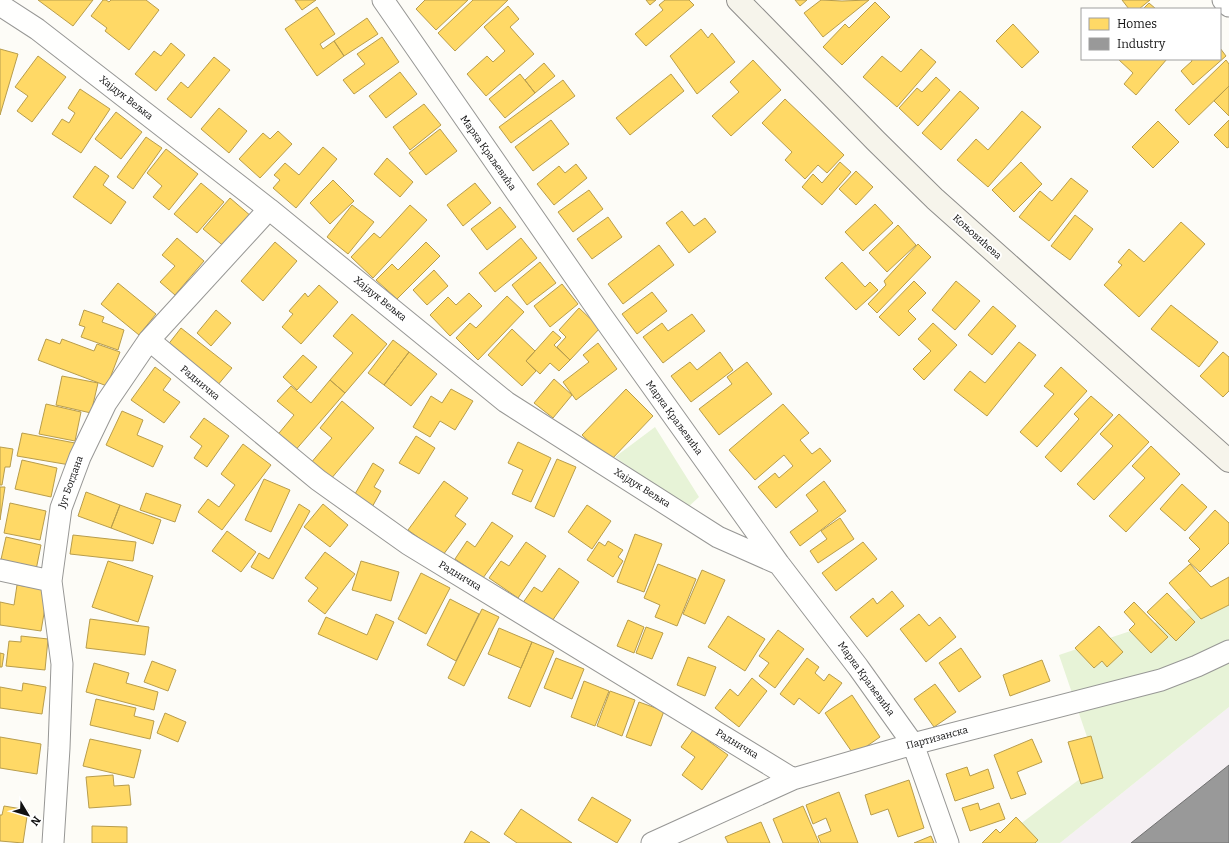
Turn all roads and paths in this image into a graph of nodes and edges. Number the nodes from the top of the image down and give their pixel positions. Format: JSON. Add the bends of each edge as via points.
{"nodes":[{"id":1,"x":383,"y":0,"type":"edge"},
{"id":2,"x":738,"y":0,"type":"edge"},
{"id":3,"x":1223,"y":0,"type":"edge"},
{"id":4,"x":0,"y":5,"type":"edge"},
{"id":5,"x":1229,"y":6,"type":"edge"},
{"id":6,"x":269,"y":209,"type":"junction"},
{"id":7,"x":149,"y":340,"type":"junction"},
{"id":8,"x":1229,"y":461,"type":"edge"},
{"id":9,"x":779,"y":564,"type":"junction"},
{"id":10,"x":0,"y":570,"type":"edge"},
{"id":11,"x":51,"y":581,"type":"junction"},
{"id":12,"x":1229,"y":651,"type":"edge"},
{"id":13,"x":913,"y":744,"type":"junction"},
{"id":14,"x":793,"y":779,"type":"junction"},
{"id":15,"x":53,"y":843,"type":"edge"},
{"id":16,"x":652,"y":843,"type":"edge"},
{"id":17,"x":948,"y":843,"type":"edge"}],
"edges":[{"from":1,"to":9,"type":"street","name":"Марка Краљевића","via":[[602,316]]},
{"from":2,"to":8,"type":"main road","name":"Коњовићева","via":[[934,199]]},
{"from":3,"to":5,"type":"street"},
{"from":4,"to":6,"type":"street","name":"Хајдук Вељка","via":[[37,29]]},
{"from":6,"to":7,"type":"street","name":"Југ Богдана"},
{"from":6,"to":9,"type":"street","name":"Хајдук Вељка","via":[[506,402],[718,537]]},
{"from":7,"to":11,"type":"street","name":"Југ Богдана","via":[[106,403],[80,457],[61,508]]},
{"from":7,"to":14,"type":"street","name":"Радничка","via":[[318,480],[408,544]]},
{"from":9,"to":13,"type":"street","name":"Марка Краљевића"},
{"from":10,"to":11,"type":"street"},
{"from":11,"to":15,"type":"street","name":"Југ Богдана","via":[[62,664]]},
{"from":12,"to":13,"type":"street","name":"Партизанска","via":[[1161,680]]},
{"from":13,"to":14,"type":"street","name":"Партизанска"},
{"from":13,"to":17,"type":"street","name":"Марка Краљевића"},
{"from":14,"to":16,"type":"street","name":"Партизанска"}]}
